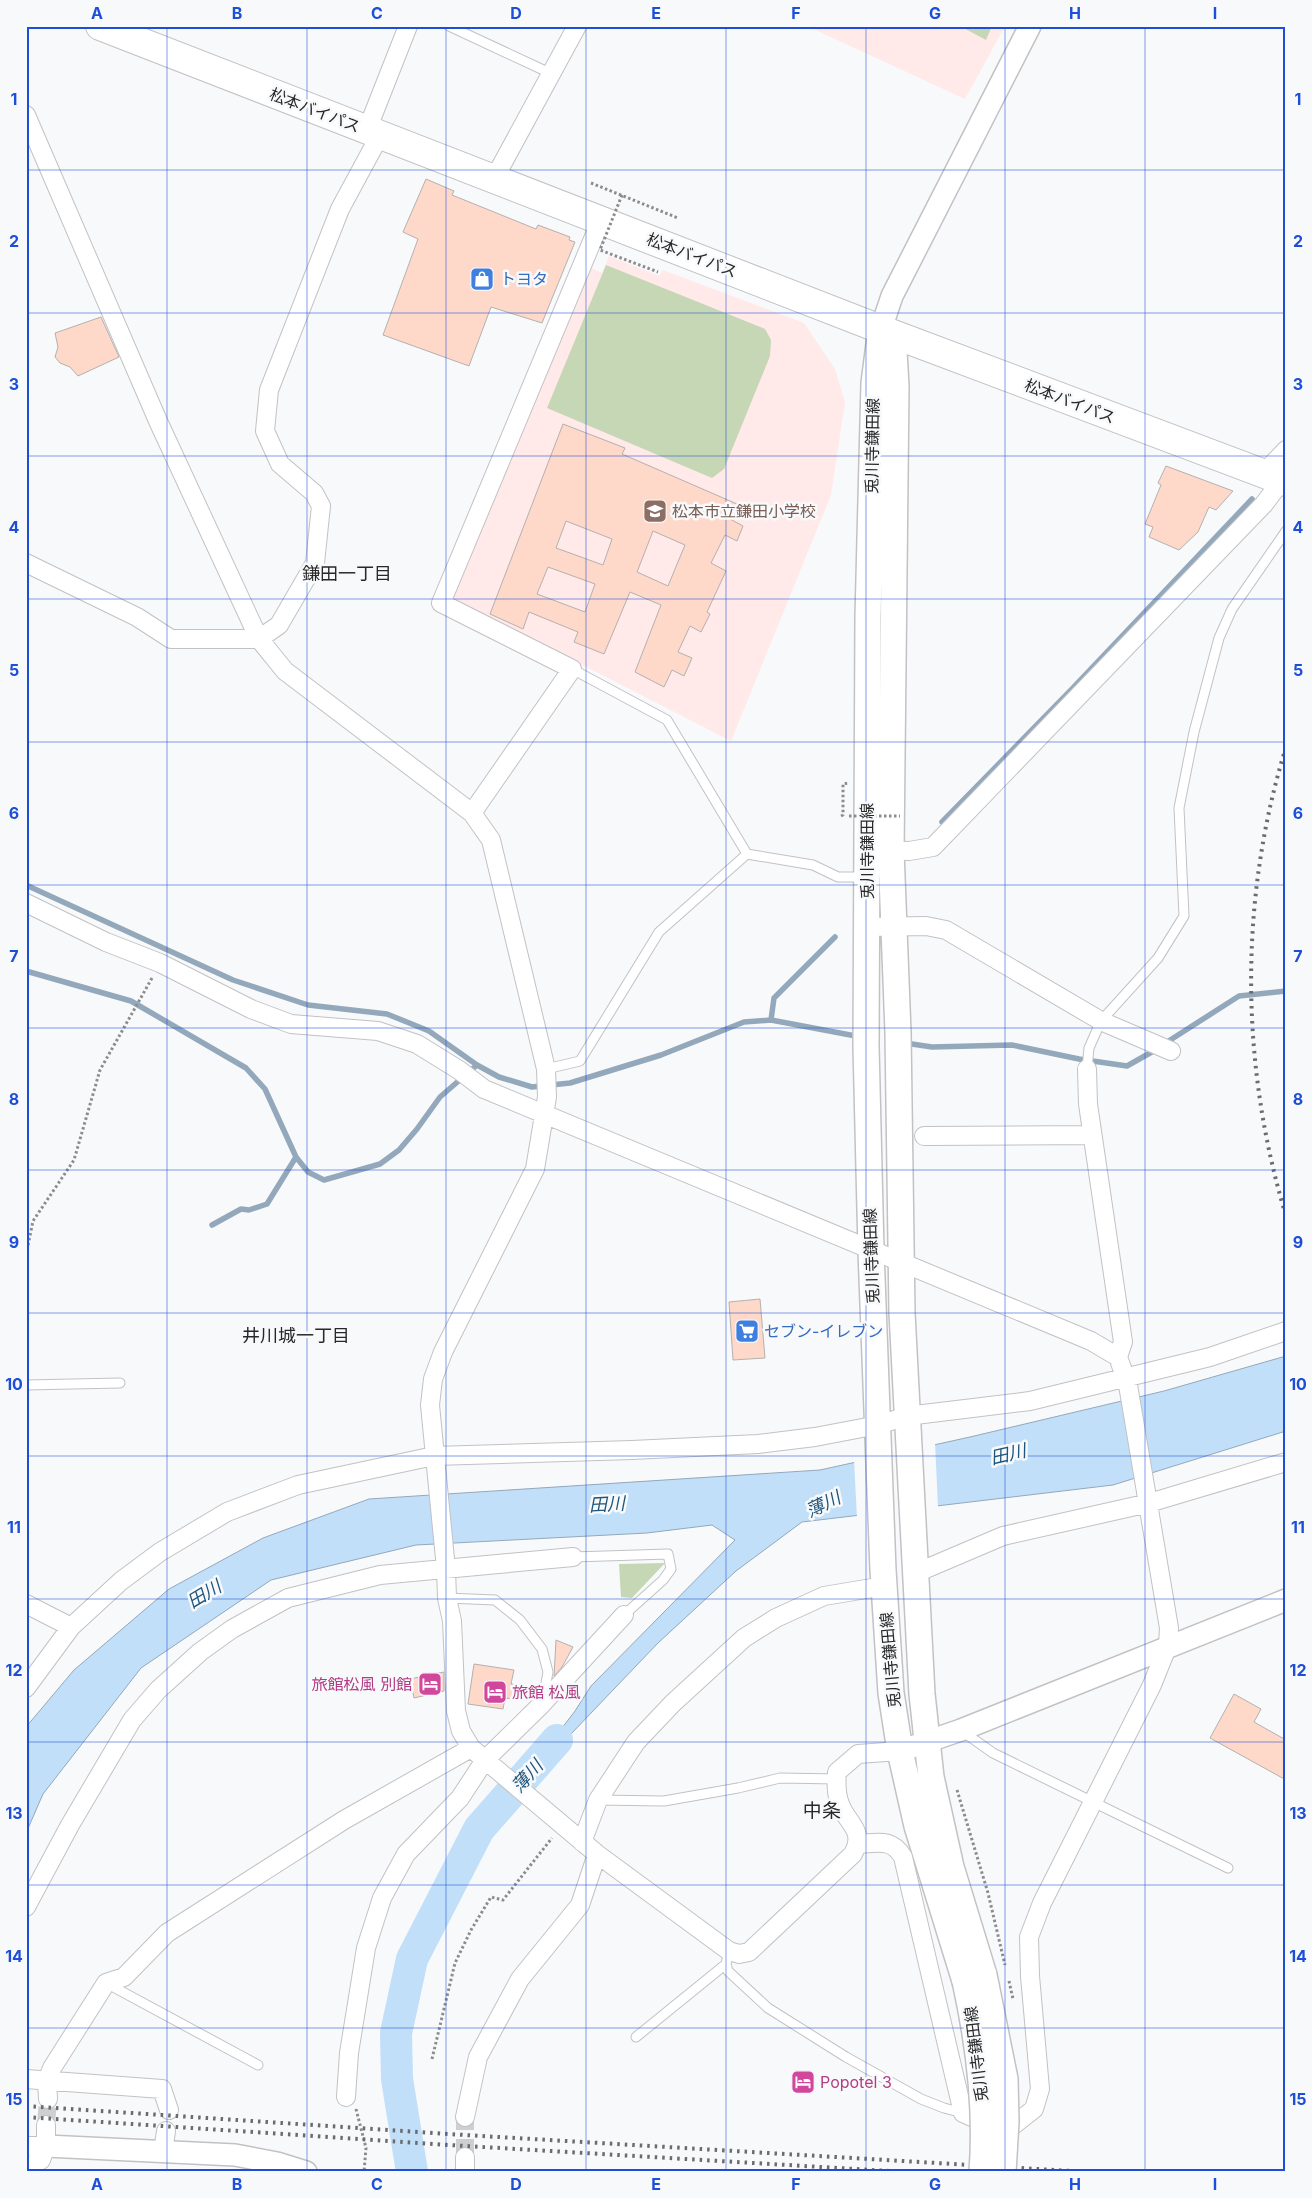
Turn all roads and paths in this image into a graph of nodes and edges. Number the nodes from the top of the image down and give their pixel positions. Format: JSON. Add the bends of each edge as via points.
{"nodes":[{"id":1,"x":100,"y":26,"type":"edge"},
{"id":2,"x":408,"y":26,"type":"edge"},
{"id":3,"x":449,"y":26,"type":"edge"},
{"id":4,"x":577,"y":26,"type":"edge"},
{"id":5,"x":1030,"y":26,"type":"edge"},
{"id":6,"x":552,"y":74,"type":"junction"},
{"id":7,"x":26,"y":115,"type":"edge"},
{"id":8,"x":374,"y":133,"type":"junction"},
{"id":9,"x":494,"y":179,"type":"junction"},
{"id":10,"x":591,"y":183,"type":"dead end"},
{"id":11,"x":622,"y":195,"type":"junction"},
{"id":12,"x":678,"y":218,"type":"dead end"},
{"id":13,"x":601,"y":220,"type":"junction"},
{"id":14,"x":658,"y":272,"type":"dead end"},
{"id":15,"x":887,"y":331,"type":"junction"},
{"id":16,"x":1286,"y":450,"type":"edge"},
{"id":17,"x":1277,"y":479,"type":"edge"},
{"id":18,"x":1286,"y":531,"type":"edge"},
{"id":19,"x":26,"y":563,"type":"edge"},
{"id":20,"x":259,"y":639,"type":"junction"},
{"id":21,"x":572,"y":669,"type":"junction"},
{"id":22,"x":472,"y":813,"type":"junction"},
{"id":23,"x":850,"y":816,"type":"dead end"},
{"id":24,"x":900,"y":816,"type":"dead end"},
{"id":25,"x":867,"y":850,"type":"junction"},
{"id":26,"x":891,"y":851,"type":"junction"},
{"id":27,"x":747,"y":854,"type":"junction"},
{"id":28,"x":866,"y":877,"type":"junction"},
{"id":29,"x":26,"y":903,"type":"edge"},
{"id":30,"x":867,"y":927,"type":"junction"},
{"id":31,"x":892,"y":927,"type":"junction"},
{"id":32,"x":160,"y":963,"type":"junction"},
{"id":33,"x":1101,"y":1021,"type":"junction"},
{"id":34,"x":1171,"y":1051,"type":"dead end"},
{"id":35,"x":1087,"y":1069,"type":"joint"},
{"id":36,"x":547,"y":1073,"type":"junction"},
{"id":37,"x":546,"y":1106,"type":"junction"},
{"id":38,"x":1092,"y":1135,"type":"junction"},
{"id":39,"x":924,"y":1136,"type":"dead end"},
{"id":40,"x":871,"y":1251,"type":"junction"},
{"id":41,"x":26,"y":1255,"type":"edge"},
{"id":42,"x":900,"y":1263,"type":"junction"},
{"id":43,"x":1286,"y":1331,"type":"edge"},
{"id":44,"x":1118,"y":1357,"type":"junction"},
{"id":45,"x":1127,"y":1382,"type":"junction"},
{"id":46,"x":120,"y":1383,"type":"dead end"},
{"id":47,"x":26,"y":1385,"type":"edge"},
{"id":48,"x":908,"y":1422,"type":"junction"},
{"id":49,"x":878,"y":1429,"type":"junction"},
{"id":50,"x":434,"y":1461,"type":"junction"},
{"id":51,"x":1286,"y":1462,"type":"edge"},
{"id":52,"x":1148,"y":1499,"type":"junction"},
{"id":53,"x":573,"y":1557,"type":"joint"},
{"id":54,"x":445,"y":1564,"type":"junction"},
{"id":55,"x":915,"y":1567,"type":"junction"},
{"id":56,"x":883,"y":1578,"type":"junction"},
{"id":57,"x":447,"y":1598,"type":"junction"},
{"id":58,"x":1286,"y":1600,"type":"edge"},
{"id":59,"x":26,"y":1604,"type":"edge"},
{"id":60,"x":624,"y":1615,"type":"joint"},
{"id":61,"x":71,"y":1627,"type":"junction"},
{"id":62,"x":1168,"y":1646,"type":"junction"},
{"id":63,"x":26,"y":1688,"type":"edge"},
{"id":64,"x":542,"y":1704,"type":"junction"},
{"id":65,"x":961,"y":1730,"type":"junction"},
{"id":66,"x":928,"y":1740,"type":"junction"},
{"id":67,"x":471,"y":1748,"type":"junction"},
{"id":68,"x":900,"y":1750,"type":"junction"},
{"id":69,"x":490,"y":1764,"type":"junction"},
{"id":70,"x":836,"y":1779,"type":"junction"},
{"id":71,"x":955,"y":1782,"type":"dead end"},
{"id":72,"x":598,"y":1800,"type":"junction"},
{"id":73,"x":1092,"y":1802,"type":"junction"},
{"id":74,"x":558,"y":1822,"type":"junction"},
{"id":75,"x":582,"y":1842,"type":"junction"},
{"id":76,"x":858,"y":1844,"type":"junction"},
{"id":77,"x":597,"y":1854,"type":"junction"},
{"id":78,"x":1228,"y":1868,"type":"dead end"},
{"id":79,"x":26,"y":1907,"type":"edge"},
{"id":80,"x":727,"y":1958,"type":"junction"},
{"id":81,"x":990,"y":1974,"type":"junction"},
{"id":82,"x":106,"y":1983,"type":"junction"},
{"id":83,"x":1015,"y":2006,"type":"dead end"},
{"id":84,"x":636,"y":2037,"type":"dead end"},
{"id":85,"x":432,"y":2059,"type":"dead end"},
{"id":86,"x":258,"y":2064,"type":"dead end"},
{"id":87,"x":26,"y":2079,"type":"edge"},
{"id":88,"x":47,"y":2081,"type":"junction"},
{"id":89,"x":346,"y":2097,"type":"joint"},
{"id":90,"x":48,"y":2099,"type":"tunnel mouth"},
{"id":91,"x":169,"y":2110,"type":"dead end"},
{"id":92,"x":963,"y":2113,"type":"junction"},
{"id":93,"x":466,"y":2117,"type":"tunnel mouth"},
{"id":94,"x":166,"y":2131,"type":"dead end"},
{"id":95,"x":40,"y":2139,"type":"edge"},
{"id":96,"x":163,"y":2152,"type":"junction"},
{"id":97,"x":26,"y":2167,"type":"edge"},
{"id":98,"x":306,"y":2172,"type":"edge"},
{"id":99,"x":364,"y":2172,"type":"edge"},
{"id":100,"x":982,"y":2172,"type":"edge"},
{"id":101,"x":1003,"y":2172,"type":"edge"}],
"edges":[{"from":1,"to":8,"type":"highway","name":"松本バイパス"},
{"from":2,"to":8,"type":"street"},
{"from":3,"to":6,"type":"lane"},
{"from":4,"to":6,"type":"street"},
{"from":5,"to":15,"type":"street","via":[[892,296]]},
{"from":6,"to":9,"type":"street"},
{"from":7,"to":20,"type":"street","via":[[158,421]]},
{"from":8,"to":9,"type":"highway","name":"松本バイパス"},
{"from":8,"to":20,"type":"street","via":[[340,209],[269,390],[265,430],[280,464],[314,493],[321,506],[315,563],[279,625]]},
{"from":9,"to":13,"type":"highway","name":"松本バイパス"},
{"from":10,"to":11,"type":"path"},
{"from":11,"to":12,"type":"path"},
{"from":11,"to":14,"type":"path","bridge":true,"via":[[600,250]]},
{"from":13,"to":15,"type":"highway","name":"松本バイパス"},
{"from":13,"to":21,"type":"street","via":[[441,603]]},
{"from":15,"to":17,"type":"highway","name":"松本バイパス"},
{"from":15,"to":25,"type":"main road","name":"兎川寺鎌田線","via":[[874,382]]},
{"from":15,"to":26,"type":"main road","name":"兎川寺鎌田線","via":[[896,386]]},
{"from":16,"to":17,"type":"street"},
{"from":17,"to":26,"type":"street","via":[[1264,504],[934,847]]},
{"from":18,"to":33,"type":"lane","via":[[1232,609],[1219,638],[1194,732],[1179,808],[1184,916],[1158,958]]},
{"from":19,"to":20,"type":"street","via":[[137,617],[171,639]]},
{"from":20,"to":22,"type":"street","via":[[285,670]]},
{"from":21,"to":22,"type":"street"},
{"from":21,"to":27,"type":"lane","via":[[667,720]]},
{"from":22,"to":36,"type":"street","via":[[492,840]]},
{"from":23,"to":24,"type":"path","bridge":true},
{"from":25,"to":26,"type":"street"},
{"from":25,"to":28,"type":"main road","name":"兎川寺鎌田線"},
{"from":26,"to":31,"type":"main road","name":"兎川寺鎌田線"},
{"from":27,"to":28,"type":"lane","via":[[813,865],[838,877]]},
{"from":27,"to":36,"type":"lane","via":[[659,932],[580,1061]]},
{"from":28,"to":30,"type":"main road","name":"兎川寺鎌田線"},
{"from":29,"to":32,"type":"street","via":[[106,942]]},
{"from":30,"to":31,"type":"street"},
{"from":30,"to":40,"type":"main road","name":"兎川寺鎌田線"},
{"from":31,"to":33,"type":"street","via":[[926,926],[946,930]]},
{"from":31,"to":42,"type":"main road","name":"兎川寺鎌田線","via":[[898,1042]]},
{"from":32,"to":37,"type":"street","via":[[251,1009],[291,1024],[378,1031],[417,1044],[484,1089]]},
{"from":32,"to":41,"type":"path","via":[[100,1070],[74,1160],[33,1221]]},
{"from":33,"to":34,"type":"street"},
{"from":33,"to":35,"type":"lane","via":[[1089,1048]]},
{"from":35,"to":38,"type":"street"},
{"from":36,"to":37,"type":"street"},
{"from":37,"to":40,"type":"street"},
{"from":37,"to":50,"type":"street","via":[[536,1169],[443,1352],[433,1379],[430,1405]]},
{"from":38,"to":39,"type":"street"},
{"from":38,"to":44,"type":"street","via":[[1123,1342]]},
{"from":40,"to":42,"type":"street"},
{"from":40,"to":49,"type":"main road","name":"兎川寺鎌田線"},
{"from":42,"to":44,"type":"street","via":[[1091,1341]]},
{"from":42,"to":48,"type":"main road","name":"兎川寺鎌田線"},
{"from":43,"to":45,"type":"street"},
{"from":44,"to":45,"type":"street"},
{"from":45,"to":48,"type":"street"},
{"from":45,"to":52,"type":"street"},
{"from":46,"to":47,"type":"lane"},
{"from":48,"to":49,"type":"street"},
{"from":48,"to":55,"type":"main road","name":"兎川寺鎌田線"},
{"from":49,"to":50,"type":"street","via":[[758,1444]]},
{"from":49,"to":56,"type":"main road","name":"兎川寺鎌田線"},
{"from":50,"to":54,"type":"street"},
{"from":50,"to":61,"type":"street","via":[[298,1485],[227,1512],[160,1552],[121,1581]]},
{"from":51,"to":52,"type":"street"},
{"from":52,"to":55,"type":"street","via":[[1003,1536]]},
{"from":52,"to":62,"type":"street","via":[[1169,1628]]},
{"from":53,"to":54,"type":"street"},
{"from":53,"to":60,"type":"lane","via":[[668,1554],[671,1569]]},
{"from":54,"to":57,"type":"street"},
{"from":54,"to":79,"type":"street","via":[[380,1575],[288,1598],[232,1629],[200,1652],[158,1690],[132,1720]]},
{"from":55,"to":66,"type":"main road","name":"兎川寺鎌田線"},
{"from":56,"to":68,"type":"main road","name":"兎川寺鎌田線","via":[[891,1693]]},
{"from":56,"to":72,"type":"street","via":[[824,1596],[776,1618],[744,1638],[636,1742]]},
{"from":57,"to":64,"type":"lane","via":[[495,1600],[520,1620],[542,1649],[548,1672]]},
{"from":57,"to":67,"type":"street","via":[[452,1621],[456,1711]]},
{"from":58,"to":62,"type":"street"},
{"from":59,"to":61,"type":"street"},
{"from":60,"to":64,"type":"street"},
{"from":61,"to":63,"type":"street"},
{"from":62,"to":65,"type":"street"},
{"from":62,"to":73,"type":"street","via":[[1152,1685]]},
{"from":64,"to":69,"type":"street"},
{"from":65,"to":66,"type":"street"},
{"from":65,"to":73,"type":"lane","via":[[993,1753]]},
{"from":66,"to":68,"type":"street"},
{"from":66,"to":81,"type":"main road","name":"兎川寺鎌田線","via":[[931,1777],[951,1867]]},
{"from":67,"to":69,"type":"street"},
{"from":67,"to":82,"type":"street","via":[[344,1820],[252,1881],[188,1918],[167,1933],[124,1977]]},
{"from":68,"to":70,"type":"street","via":[[858,1754],[837,1772]]},
{"from":68,"to":81,"type":"main road","name":"兎川寺鎌田線","via":[[916,1826]]},
{"from":69,"to":74,"type":"street"},
{"from":69,"to":89,"type":"street","via":[[406,1854],[382,1898],[366,1948],[349,2052]]},
{"from":70,"to":72,"type":"lane","via":[[780,1778],[664,1801]]},
{"from":70,"to":76,"type":"street","via":[[840,1805],[856,1832]]},
{"from":71,"to":81,"type":"path","via":[[988,1893]]},
{"from":72,"to":75,"type":"street"},
{"from":73,"to":78,"type":"lane"},
{"from":73,"to":92,"type":"street","via":[[1029,1936],[1040,2089],[1034,2108],[1014,2124],[995,2127]]},
{"from":74,"to":75,"type":"street"},
{"from":74,"to":85,"type":"path","via":[[504,1900],[491,1897],[471,1930],[455,1964]]},
{"from":75,"to":77,"type":"street"},
{"from":76,"to":80,"type":"street","via":[[853,1854],[748,1952]]},
{"from":76,"to":92,"type":"street","via":[[891,1843],[904,1857]]},
{"from":77,"to":80,"type":"street"},
{"from":77,"to":93,"type":"street","via":[[580,1904],[520,1979],[478,2057]]},
{"from":80,"to":84,"type":"lane"},
{"from":80,"to":92,"type":"lane","via":[[728,1972],[768,2008],[921,2099]]},
{"from":81,"to":83,"type":"path"},
{"from":81,"to":100,"type":"main road","name":"兎川寺鎌田線","bridge":true,"via":[[976,2030],[982,2087]]},
{"from":81,"to":101,"type":"main road","name":"兎川寺鎌田線","bridge":true,"via":[[1005,2079]]},
{"from":82,"to":86,"type":"lane"},
{"from":82,"to":88,"type":"street"},
{"from":87,"to":88,"type":"street"},
{"from":88,"to":90,"type":"street"},
{"from":88,"to":91,"type":"street","via":[[162,2089]]},
{"from":89,"to":99,"type":"path","via":[[360,2121],[366,2148]]},
{"from":94,"to":96,"type":"street"},
{"from":95,"to":96,"type":"street"},
{"from":95,"to":97,"type":"street","via":[[42,2160]]},
{"from":96,"to":98,"type":"street","via":[[234,2155],[277,2162]]}]}
